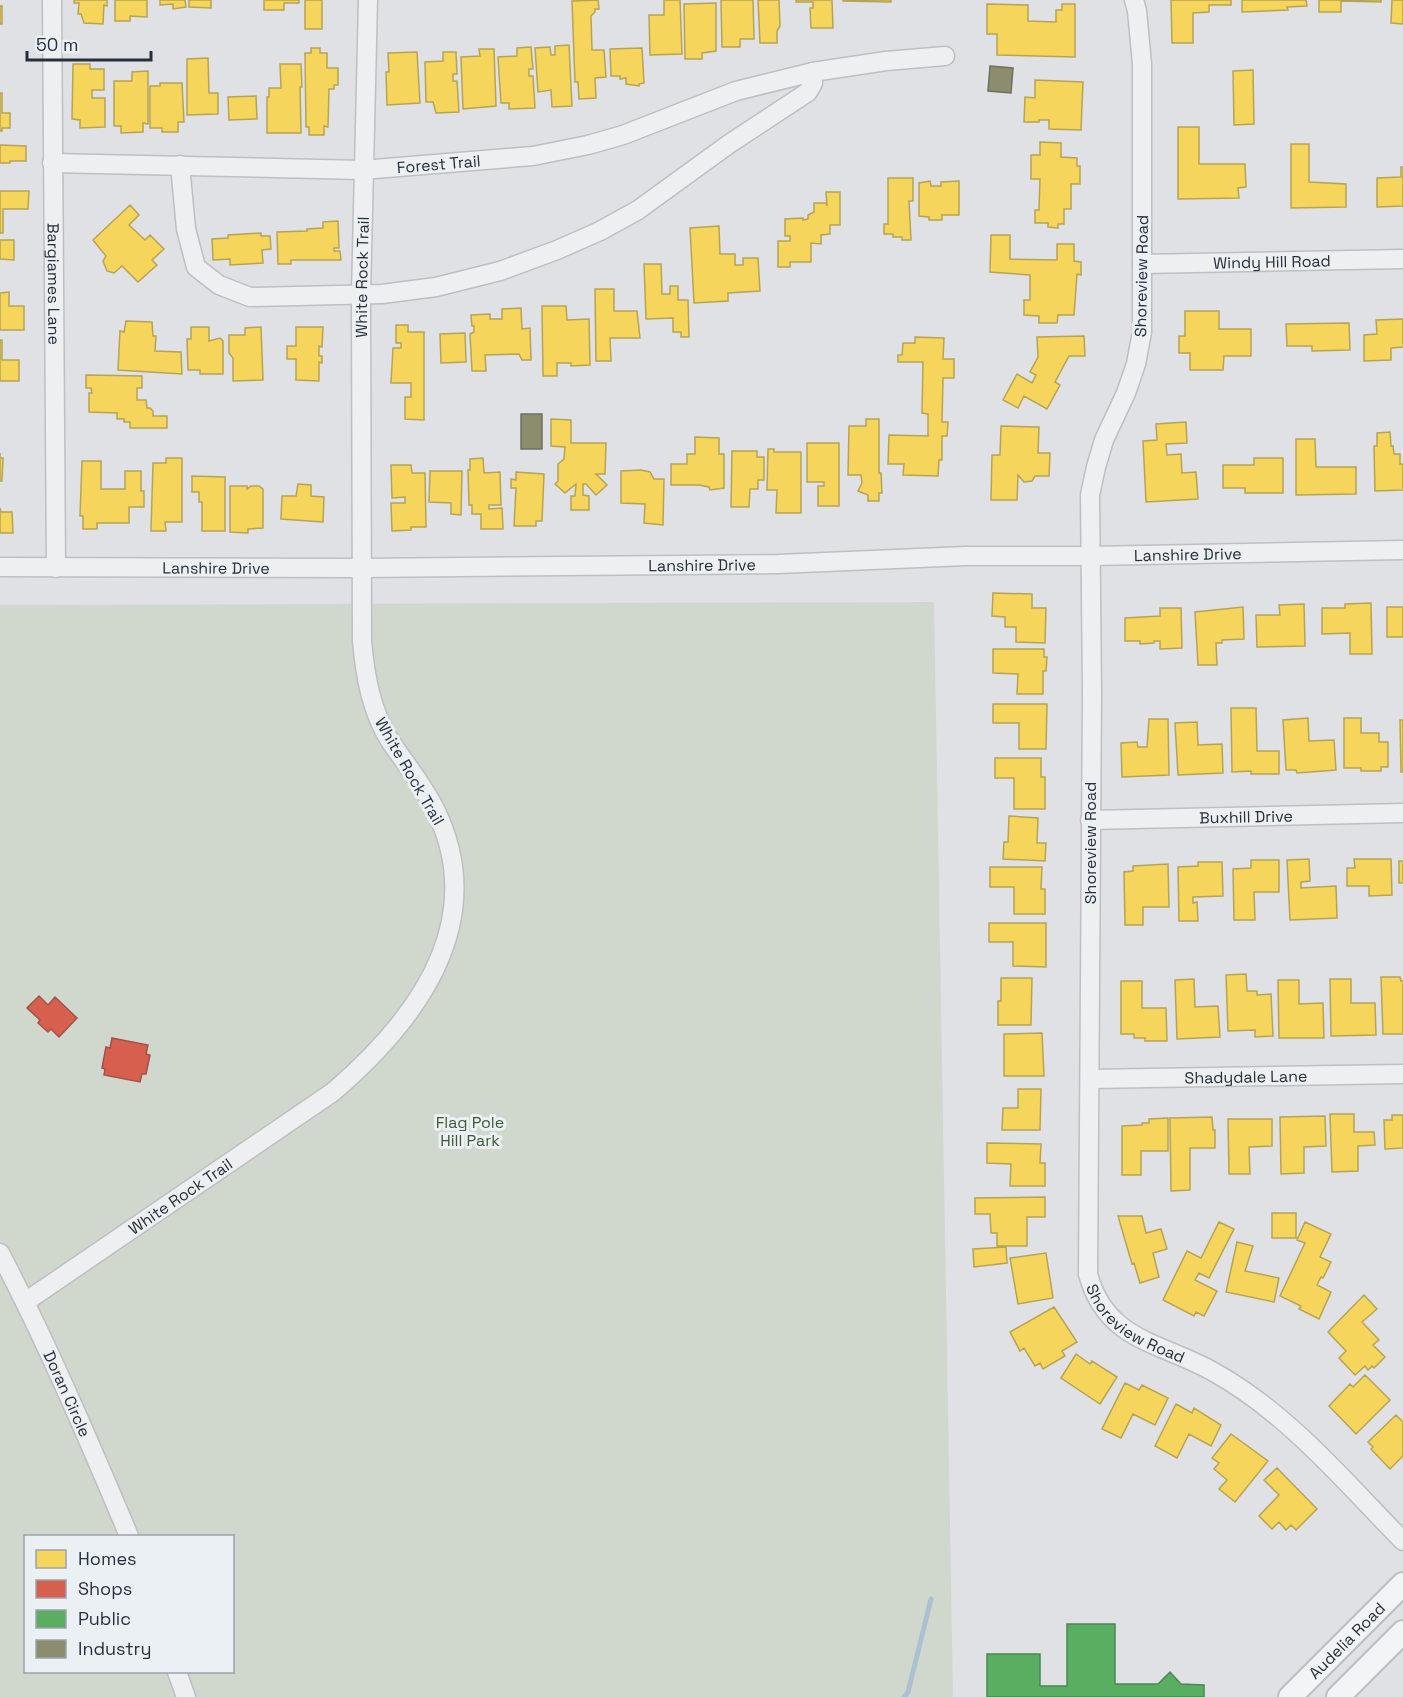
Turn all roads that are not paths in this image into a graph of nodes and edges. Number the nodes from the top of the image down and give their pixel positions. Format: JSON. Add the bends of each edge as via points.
{"nodes":[{"id":1,"x":52,"y":0,"type":"edge"},
{"id":2,"x":368,"y":0,"type":"edge"},
{"id":3,"x":1134,"y":0,"type":"edge"},
{"id":4,"x":945,"y":56,"type":"dead end"},
{"id":5,"x":813,"y":72,"type":"junction"},
{"id":6,"x":52,"y":163,"type":"junction"},
{"id":7,"x":180,"y":165,"type":"junction"},
{"id":8,"x":362,"y":170,"type":"junction"},
{"id":9,"x":1403,"y":259,"type":"edge"},
{"id":10,"x":1142,"y":264,"type":"junction"},
{"id":11,"x":361,"y":295,"type":"junction"},
{"id":12,"x":1403,"y":550,"type":"edge"},
{"id":13,"x":1091,"y":556,"type":"junction"},
{"id":14,"x":0,"y":567,"type":"edge"},
{"id":15,"x":56,"y":568,"type":"junction"},
{"id":16,"x":363,"y":568,"type":"junction"},
{"id":17,"x":1403,"y":813,"type":"edge"},
{"id":18,"x":1090,"y":820,"type":"junction"},
{"id":19,"x":1403,"y":1074,"type":"edge"},
{"id":20,"x":1090,"y":1079,"type":"junction"},
{"id":21,"x":0,"y":1253,"type":"edge"},
{"id":22,"x":25,"y":1302,"type":"junction"},
{"id":23,"x":129,"y":1535,"type":"edge"},
{"id":24,"x":1403,"y":1541,"type":"edge"},
{"id":25,"x":1403,"y":1584,"type":"edge"},
{"id":26,"x":1403,"y":1632,"type":"edge"},
{"id":27,"x":178,"y":1673,"type":"edge"},
{"id":28,"x":186,"y":1697,"type":"edge"},
{"id":29,"x":1290,"y":1697,"type":"edge"},
{"id":30,"x":1338,"y":1697,"type":"edge"}],
"edges":[{"from":1,"to":6,"type":"street","name":"Bargiames Lane"},
{"from":2,"to":8,"type":"street","name":"White Rock Trail"},
{"from":3,"to":10,"type":"street","name":"Shoreview Road","via":[[1142,64]]},
{"from":4,"to":5,"type":"street","name":"Forest Trail"},
{"from":5,"to":8,"type":"street","name":"Forest Trail","via":[[736,92],[588,145],[533,156]]},
{"from":5,"to":11,"type":"street","via":[[808,92],[638,210],[600,231],[500,271],[436,287]]},
{"from":6,"to":7,"type":"street","name":"Forest Trail"},
{"from":6,"to":15,"type":"street","name":"Bargiames Lane"},
{"from":7,"to":8,"type":"street","name":"Forest Trail"},
{"from":7,"to":11,"type":"street","via":[[186,229],[196,267],[219,285],[250,297]]},
{"from":8,"to":11,"type":"street","name":"White Rock Trail"},
{"from":9,"to":10,"type":"street","name":"Windy Hill Road"},
{"from":10,"to":13,"type":"street","name":"Shoreview Road","via":[[1142,332],[1136,364],[1096,467],[1090,495]]},
{"from":11,"to":16,"type":"street","name":"White Rock Trail"},
{"from":12,"to":13,"type":"street","name":"Lanshire Drive"},
{"from":13,"to":16,"type":"street","name":"Lanshire Drive"},
{"from":13,"to":18,"type":"street","name":"Shoreview Road"},
{"from":14,"to":15,"type":"street","name":"Lanshire Drive"},
{"from":15,"to":16,"type":"street","name":"Lanshire Drive"},
{"from":16,"to":22,"type":"street","name":"White Rock Trail","via":[[362,641],[368,686],[389,738],[435,808],[454,867],[454,911],[439,959],[401,1024],[362,1068],[333,1092]]},
{"from":17,"to":18,"type":"street","name":"Buxhill Drive"},
{"from":18,"to":20,"type":"street","name":"Shoreview Road"},
{"from":19,"to":20,"type":"street","name":"Shadydale Lane"},
{"from":20,"to":24,"type":"street","name":"Shoreview Road","via":[[1087,1260],[1093,1293],[1103,1309],[1138,1338],[1211,1370],[1249,1394],[1294,1431]]},
{"from":21,"to":22,"type":"street","name":"Doran Circle"},
{"from":22,"to":23,"type":"street","name":"Doran Circle"},
{"from":25,"to":29,"type":"main road","name":"Audelia Road"},
{"from":26,"to":30,"type":"main road","name":"Audelia Road"},
{"from":27,"to":28,"type":"street"}]}
